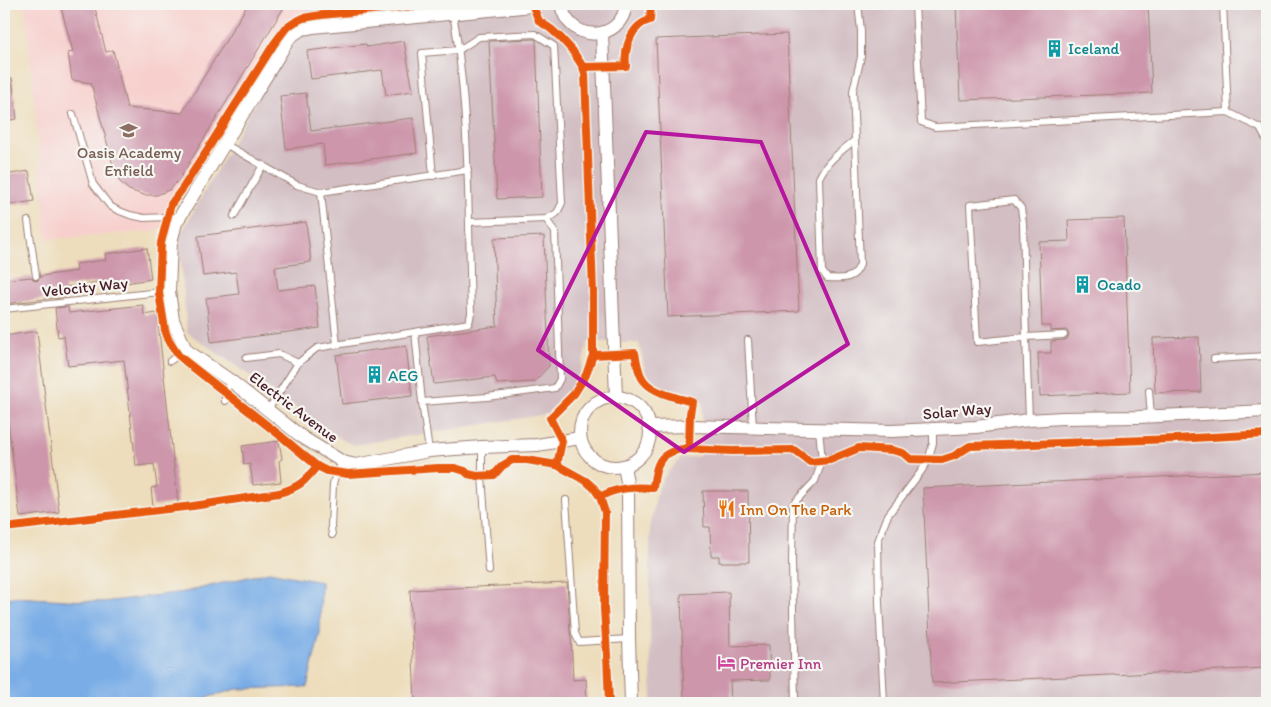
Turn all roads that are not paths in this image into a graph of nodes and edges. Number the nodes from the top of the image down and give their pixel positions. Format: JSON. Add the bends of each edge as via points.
{"nodes":[{"id":1,"x":331,"y":4,"type":"edge"},
{"id":2,"x":537,"y":4,"type":"edge"},
{"id":3,"x":561,"y":4,"type":"edge"},
{"id":4,"x":626,"y":4,"type":"edge"},
{"id":5,"x":858,"y":4,"type":"edge"},
{"id":6,"x":915,"y":4,"type":"edge"},
{"id":7,"x":1223,"y":4,"type":"edge"},
{"id":8,"x":453,"y":13,"type":"junction"},
{"id":9,"x":333,"y":25,"type":"junction"},
{"id":10,"x":602,"y":33,"type":"junction"},
{"id":11,"x":459,"y":50,"type":"junction"},
{"id":12,"x":1228,"y":112,"type":"junction"},
{"id":13,"x":73,"y":114,"type":"dead end"},
{"id":14,"x":855,"y":140,"type":"junction"},
{"id":15,"x":1267,"y":141,"type":"edge"},
{"id":16,"x":225,"y":144,"type":"junction"},
{"id":17,"x":262,"y":165,"type":"junction"},
{"id":18,"x":468,"y":170,"type":"junction"},
{"id":19,"x":433,"y":176,"type":"junction"},
{"id":20,"x":321,"y":192,"type":"junction"},
{"id":21,"x":234,"y":216,"type":"dead end"},
{"id":22,"x":546,"y":218,"type":"junction"},
{"id":23,"x":28,"y":221,"type":"dead end"},
{"id":24,"x":469,"y":222,"type":"junction"},
{"id":25,"x":176,"y":223,"type":"junction"},
{"id":26,"x":36,"y":276,"type":"dead end"},
{"id":27,"x":169,"y":291,"type":"junction"},
{"id":28,"x":4,"y":309,"type":"edge"},
{"id":29,"x":415,"y":332,"type":"junction"},
{"id":30,"x":1064,"y":335,"type":"dead end"},
{"id":31,"x":1026,"y":337,"type":"junction"},
{"id":32,"x":748,"y":340,"type":"dead end"},
{"id":33,"x":337,"y":345,"type":"junction"},
{"id":34,"x":186,"y":350,"type":"junction"},
{"id":35,"x":1267,"y":356,"type":"edge"},
{"id":36,"x":246,"y":358,"type":"dead end"},
{"id":37,"x":1214,"y":359,"type":"dead end"},
{"id":38,"x":170,"y":361,"type":"dead end"},
{"id":39,"x":298,"y":363,"type":"junction"},
{"id":40,"x":232,"y":380,"type":"junction"},
{"id":41,"x":1149,"y":392,"type":"dead end"},
{"id":42,"x":616,"y":397,"type":"junction"},
{"id":43,"x":225,"y":401,"type":"dead end"},
{"id":44,"x":422,"y":402,"type":"junction"},
{"id":45,"x":268,"y":410,"type":"junction"},
{"id":46,"x":1267,"y":410,"type":"edge"},
{"id":47,"x":1151,"y":416,"type":"junction"},
{"id":48,"x":1029,"y":420,"type":"junction"},
{"id":49,"x":650,"y":427,"type":"junction"},
{"id":50,"x":753,"y":428,"type":"junction"},
{"id":51,"x":819,"y":430,"type":"junction"},
{"id":52,"x":933,"y":430,"type":"junction"},
{"id":53,"x":580,"y":438,"type":"junction"},
{"id":54,"x":482,"y":447,"type":"junction"},
{"id":55,"x":429,"y":451,"type":"junction"},
{"id":56,"x":342,"y":462,"type":"junction"},
{"id":57,"x":624,"y":466,"type":"junction"},
{"id":58,"x":566,"y":500,"type":"dead end"},
{"id":59,"x":332,"y":535,"type":"dead end"},
{"id":60,"x":489,"y":571,"type":"dead end"},
{"id":61,"x":629,"y":639,"type":"junction"},
{"id":62,"x":794,"y":702,"type":"dead end"},
{"id":63,"x":631,"y":703,"type":"edge"},
{"id":64,"x":884,"y":703,"type":"edge"}],
"edges":[{"from":1,"to":9,"type":"lane"},
{"from":2,"to":8,"type":"street"},
{"from":3,"to":10,"type":"street","via":[[566,20],[573,27],[582,32]]},
{"from":4,"to":10,"type":"street","via":[[617,24]]},
{"from":5,"to":14,"type":"lane","via":[[861,57],[853,91]]},
{"from":6,"to":12,"type":"lane","via":[[921,122],[934,127]]},
{"from":7,"to":12,"type":"lane"},
{"from":8,"to":9,"type":"street"},
{"from":8,"to":11,"type":"lane"},
{"from":9,"to":16,"type":"street","via":[[302,29],[290,38]]},
{"from":10,"to":42,"type":"street"},
{"from":11,"to":18,"type":"lane"},
{"from":11,"to":19,"type":"lane","via":[[422,53]]},
{"from":11,"to":22,"type":"lane","via":[[479,37],[535,34],[554,46],[562,202],[557,213]]},
{"from":12,"to":15,"type":"lane","via":[[1260,128]]},
{"from":13,"to":25,"type":"lane","via":[[93,184],[110,206],[130,215],[167,218]]},
{"from":14,"to":14,"type":"lane","via":[[860,264],[852,276],[827,278],[822,271],[819,178],[831,160]]},
{"from":16,"to":17,"type":"lane"},
{"from":16,"to":25,"type":"street"},
{"from":17,"to":20,"type":"lane","via":[[297,185]]},
{"from":17,"to":21,"type":"lane"},
{"from":18,"to":19,"type":"lane"},
{"from":18,"to":24,"type":"lane"},
{"from":19,"to":20,"type":"lane"},
{"from":20,"to":33,"type":"lane"},
{"from":22,"to":24,"type":"lane"},
{"from":22,"to":44,"type":"lane","via":[[555,232],[560,379],[554,388]]},
{"from":23,"to":26,"type":"lane"},
{"from":24,"to":29,"type":"lane","via":[[471,313],[468,323]]},
{"from":25,"to":27,"type":"street","via":[[171,242]]},
{"from":27,"to":28,"type":"lane","name":"Velocity Way","via":[[39,302]]},
{"from":27,"to":34,"type":"street","via":[[173,320]]},
{"from":29,"to":33,"type":"lane"},
{"from":29,"to":44,"type":"lane"},
{"from":30,"to":31,"type":"lane"},
{"from":31,"to":31,"type":"lane","via":[[977,342],[970,205],[1014,200],[1021,208]]},
{"from":31,"to":48,"type":"lane"},
{"from":32,"to":50,"type":"lane"},
{"from":33,"to":39,"type":"lane","via":[[317,348]]},
{"from":34,"to":38,"type":"lane"},
{"from":34,"to":40,"type":"street","name":"Electric Avenue"},
{"from":35,"to":37,"type":"lane"},
{"from":36,"to":39,"type":"lane","via":[[279,354]]},
{"from":39,"to":45,"type":"lane"},
{"from":40,"to":43,"type":"lane","via":[[225,392]]},
{"from":40,"to":45,"type":"street","name":"Electric Avenue"},
{"from":41,"to":47,"type":"lane"},
{"from":42,"to":49,"type":"street","via":[[636,404],[647,417]]},
{"from":42,"to":53,"type":"street","via":[[606,398],[590,407],[580,426]]},
{"from":44,"to":55,"type":"lane"},
{"from":45,"to":56,"type":"street","name":"Electric Avenue","via":[[302,437]]},
{"from":46,"to":47,"type":"street","name":"Solar Way"},
{"from":47,"to":48,"type":"street","name":"Solar Way"},
{"from":48,"to":52,"type":"street","name":"Solar Way"},
{"from":49,"to":50,"type":"street","name":"Solar Way"},
{"from":49,"to":57,"type":"street","via":[[644,452]]},
{"from":50,"to":51,"type":"street","name":"Solar Way"},
{"from":51,"to":52,"type":"street","name":"Solar Way"},
{"from":51,"to":62,"type":"lane","via":[[822,461],[815,481],[793,504]]},
{"from":52,"to":64,"type":"lane","via":[[928,461],[888,515],[878,541]]},
{"from":53,"to":54,"type":"street","name":"Electric Avenue","via":[[537,445]]},
{"from":53,"to":57,"type":"street","via":[[584,449],[596,461],[611,467]]},
{"from":54,"to":55,"type":"street","name":"Electric Avenue"},
{"from":54,"to":60,"type":"lane"},
{"from":55,"to":56,"type":"street","name":"Electric Avenue","via":[[356,465]]},
{"from":56,"to":59,"type":"lane","via":[[333,484]]},
{"from":57,"to":61,"type":"street","via":[[628,488]]},
{"from":58,"to":61,"type":"lane","via":[[575,633],[579,642]]},
{"from":61,"to":63,"type":"street"}]}
